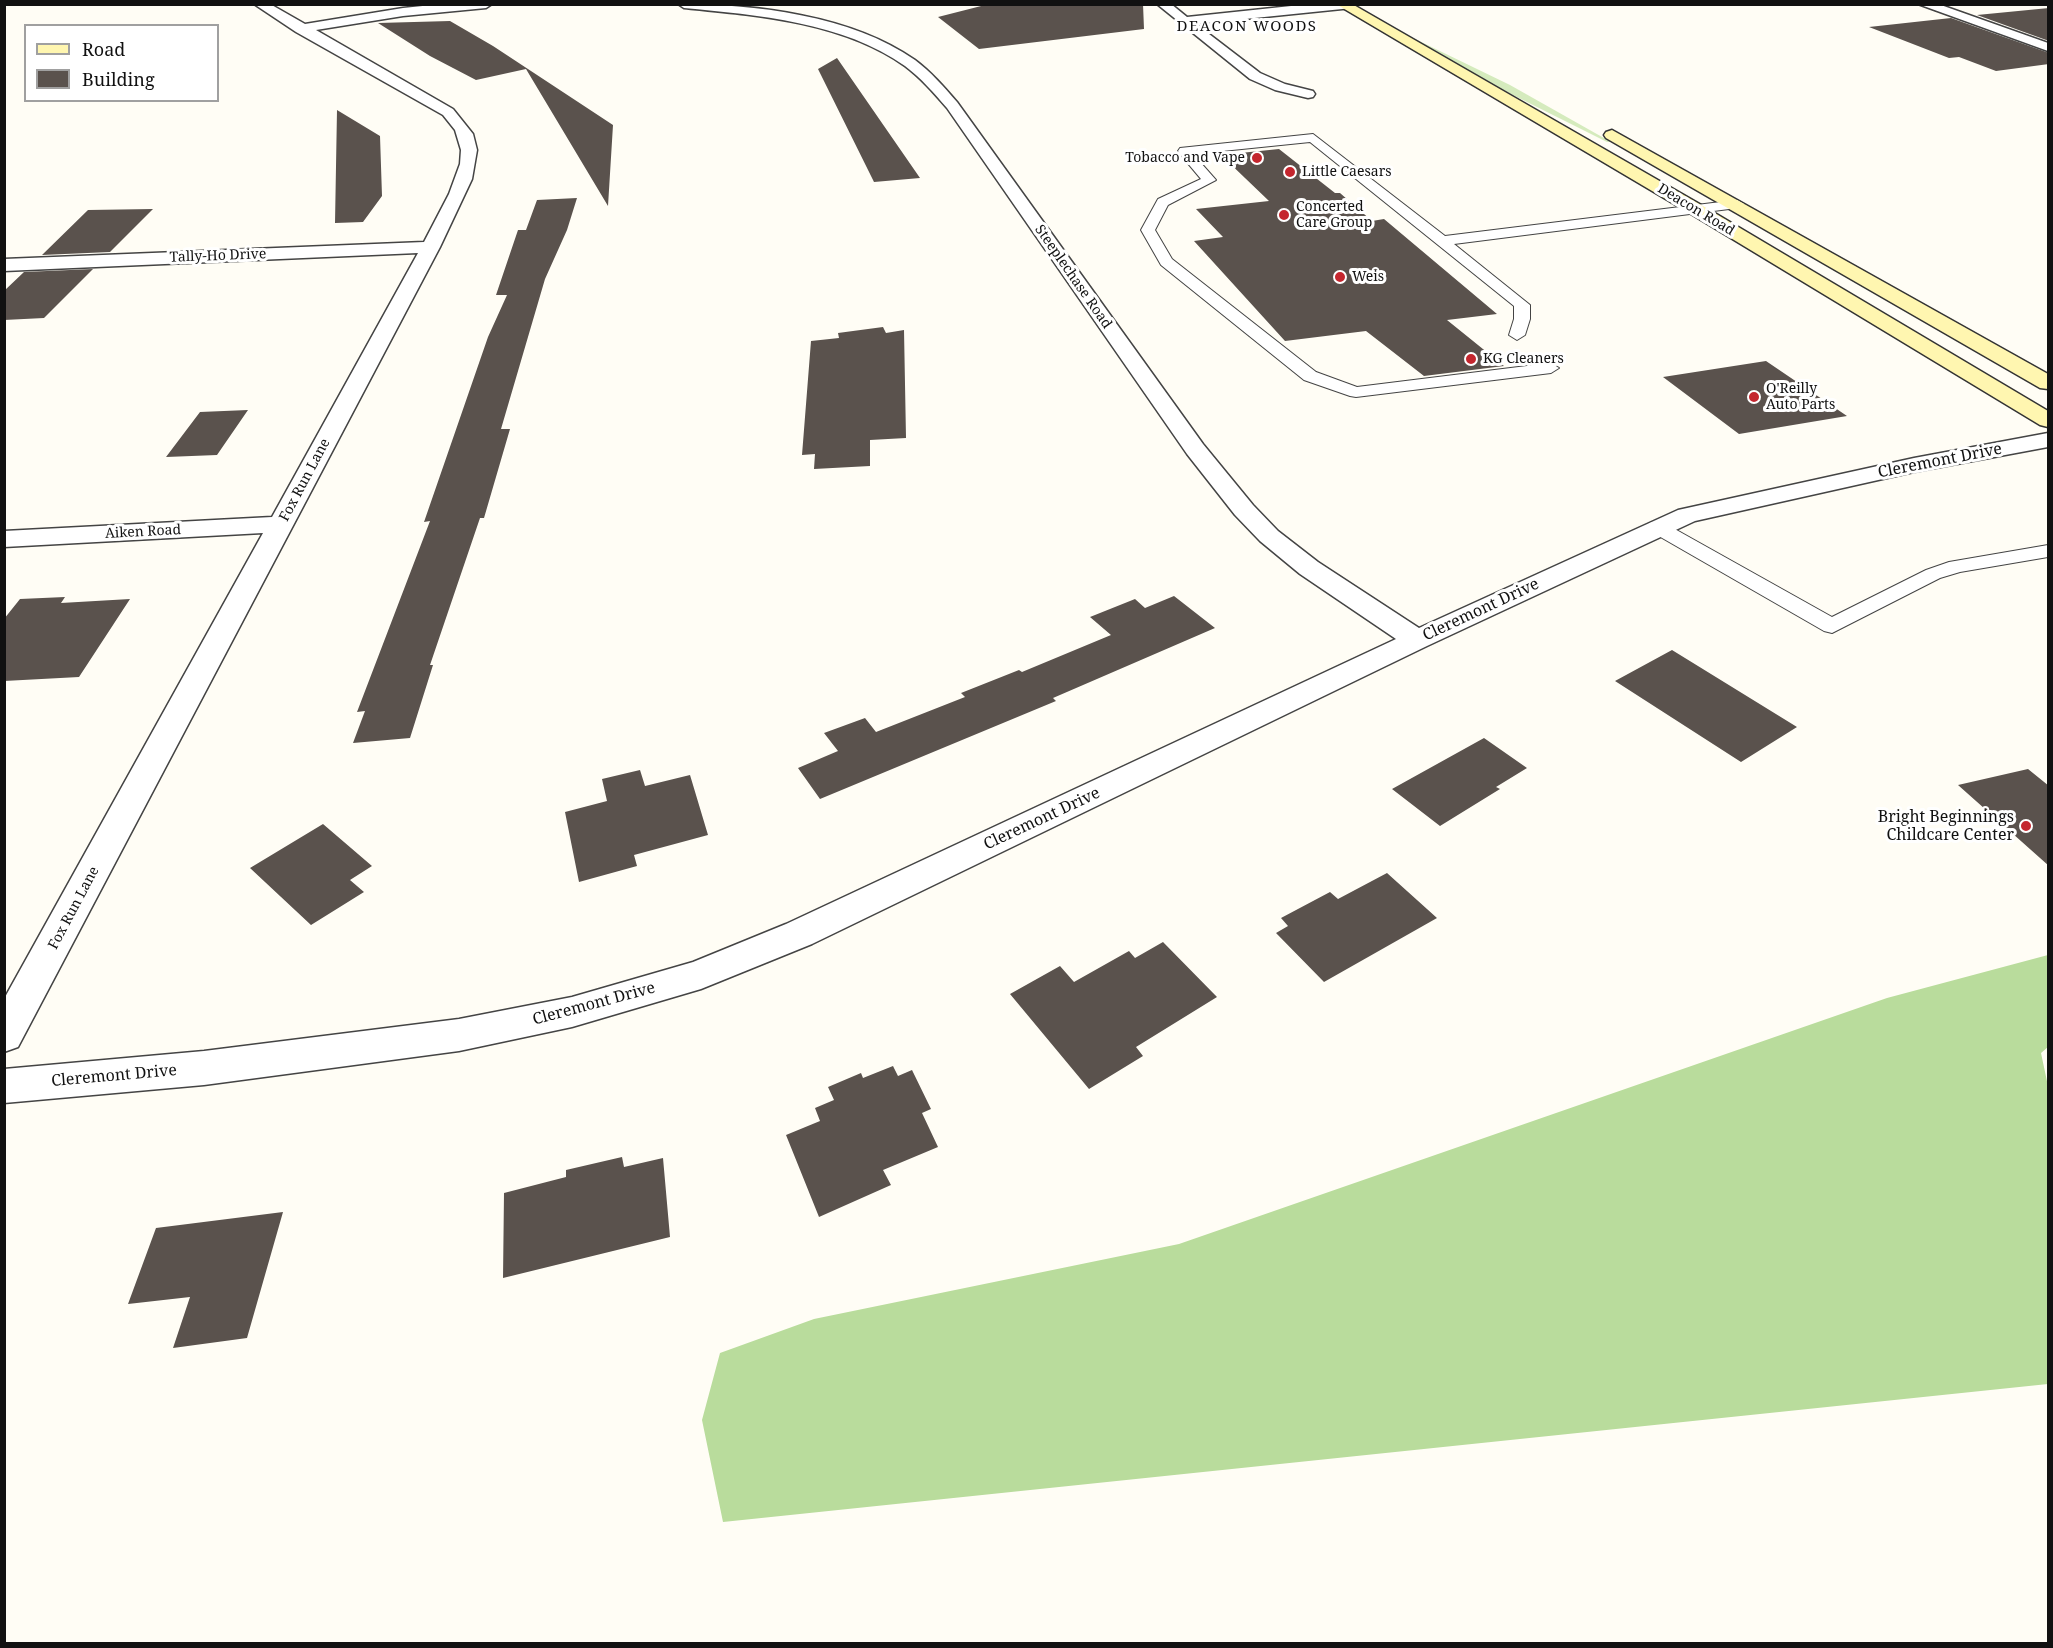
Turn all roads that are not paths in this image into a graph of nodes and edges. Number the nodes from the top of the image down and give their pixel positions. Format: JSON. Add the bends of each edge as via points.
{"nodes":[{"id":1,"x":260,"y":4,"type":"edge"},
{"id":2,"x":486,"y":4,"type":"edge"},
{"id":3,"x":684,"y":4,"type":"edge"},
{"id":4,"x":1163,"y":4,"type":"edge"},
{"id":5,"x":1352,"y":4,"type":"edge"},
{"id":6,"x":1373,"y":4,"type":"edge"},
{"id":7,"x":1924,"y":4,"type":"edge"},
{"id":8,"x":1342,"y":5,"type":"edge"},
{"id":9,"x":1184,"y":21,"type":"junction"},
{"id":10,"x":301,"y":29,"type":"junction"},
{"id":11,"x":1435,"y":38,"type":"dead end"},
{"id":12,"x":2049,"y":47,"type":"edge"},
{"id":13,"x":1308,"y":94,"type":"dead end"},
{"id":14,"x":1594,"y":125,"type":"dead end"},
{"id":15,"x":1737,"y":204,"type":"junction"},
{"id":16,"x":1697,"y":210,"type":"junction"},
{"id":17,"x":1442,"y":241,"type":"junction"},
{"id":18,"x":431,"y":247,"type":"junction"},
{"id":19,"x":4,"y":266,"type":"edge"},
{"id":20,"x":1517,"y":334,"type":"dead end"},
{"id":21,"x":1551,"y":368,"type":"dead end"},
{"id":22,"x":2049,"y":383,"type":"edge"},
{"id":23,"x":2049,"y":420,"type":"edge"},
{"id":24,"x":2049,"y":441,"type":"edge"},
{"id":25,"x":282,"y":524,"type":"junction"},
{"id":26,"x":1657,"y":527,"type":"junction"},
{"id":27,"x":4,"y":539,"type":"edge"},
{"id":28,"x":2049,"y":551,"type":"edge"},
{"id":29,"x":1417,"y":640,"type":"junction"},
{"id":30,"x":4,"y":1036,"type":"edge"},
{"id":31,"x":4,"y":1086,"type":"edge"}],
"edges":[{"from":1,"to":10,"type":"street","name":"Fox Run Lane"},
{"from":2,"to":10,"type":"street","via":[[403,12]]},
{"from":3,"to":29,"type":"street","name":"Steeplechase Road","via":[[759,13],[833,30],[883,48],[918,70],[952,105],[1195,449],[1244,510],[1309,568]]},
{"from":4,"to":9,"type":"street"},
{"from":5,"to":8,"type":"street"},
{"from":6,"to":11,"type":"main road"},
{"from":7,"to":12,"type":"street"},
{"from":8,"to":9,"type":"street"},
{"from":8,"to":16,"type":"main road","name":"Deacon Road"},
{"from":9,"to":13,"type":"street","via":[[1255,76]]},
{"from":10,"to":18,"type":"street","name":"Fox Run Lane","via":[[431,101],[460,125],[468,140],[466,176]]},
{"from":14,"to":15,"type":"main road","name":"Deacon Road"},
{"from":15,"to":16,"type":"lane"},
{"from":15,"to":22,"type":"main road","name":"Deacon Road"},
{"from":16,"to":17,"type":"lane"},
{"from":16,"to":23,"type":"main road","name":"Deacon Road"},
{"from":17,"to":20,"type":"lane","via":[[1522,305]]},
{"from":17,"to":21,"type":"lane","via":[[1313,138],[1184,151],[1209,180],[1163,202],[1148,230],[1166,262],[1310,375],[1356,392]]},
{"from":18,"to":19,"type":"street","name":"Tally-Ho Drive"},
{"from":18,"to":25,"type":"street","name":"Fox Run Lane"},
{"from":24,"to":26,"type":"street","name":"Cleremont Drive","via":[[1728,504]]},
{"from":25,"to":27,"type":"street","name":"Aiken Road"},
{"from":25,"to":30,"type":"street","name":"Fox Run Lane"},
{"from":26,"to":28,"type":"lane","via":[[1832,626],[1956,566]]},
{"from":26,"to":29,"type":"street","name":"Cleremont Drive"},
{"from":29,"to":31,"type":"street","name":"Cleremont Drive","via":[[810,929],[701,974],[572,1012],[459,1035],[204,1068]]}]}
